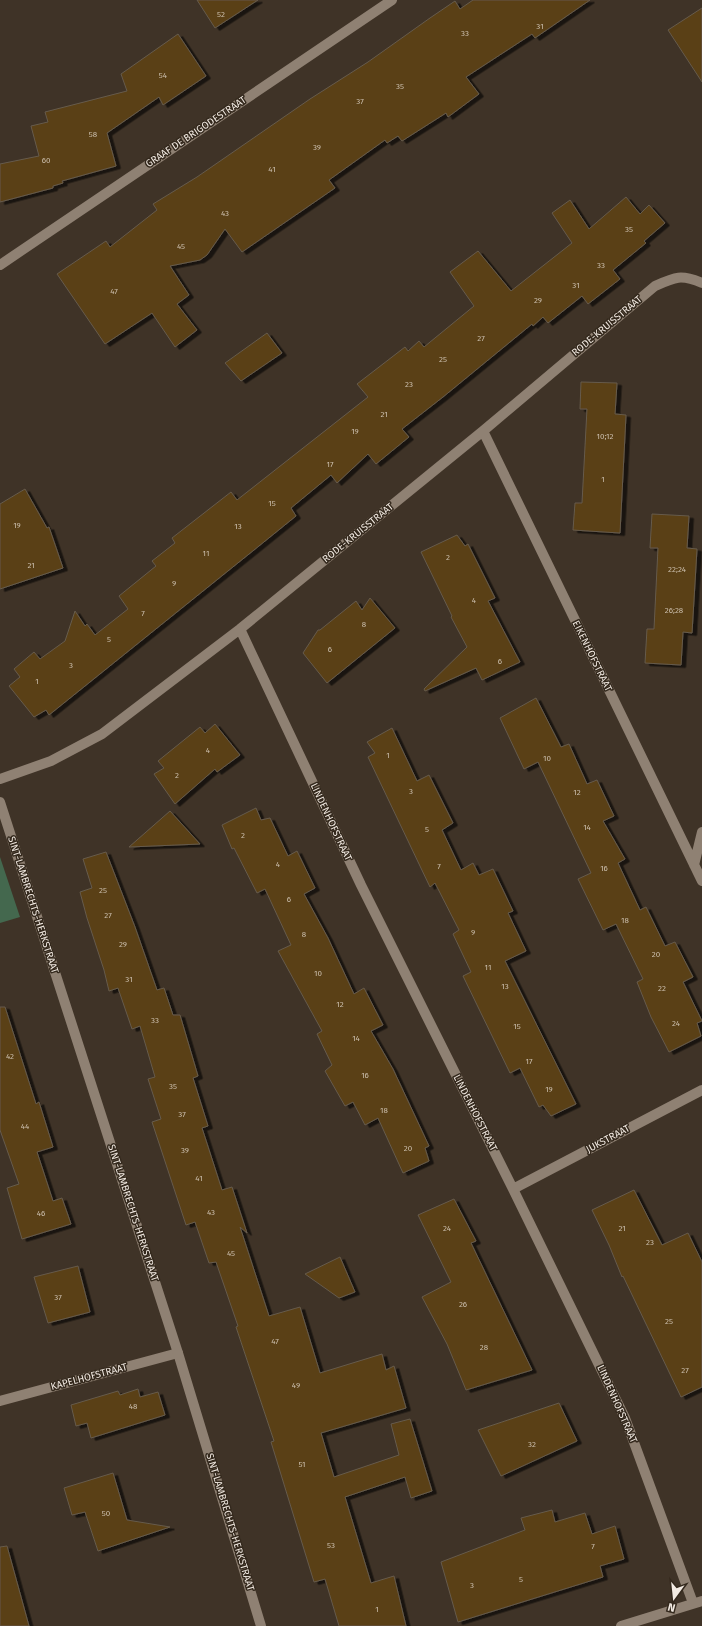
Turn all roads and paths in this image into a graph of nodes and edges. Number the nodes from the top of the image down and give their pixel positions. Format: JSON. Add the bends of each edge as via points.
{"nodes":[{"id":1,"x":392,"y":0,"type":"edge"},
{"id":2,"x":0,"y":265,"type":"edge"},
{"id":3,"x":702,"y":283,"type":"edge"},
{"id":4,"x":483,"y":431,"type":"junction"},
{"id":5,"x":240,"y":629,"type":"junction"},
{"id":6,"x":0,"y":779,"type":"edge"},
{"id":7,"x":0,"y":802,"type":"edge"},
{"id":8,"x":702,"y":832,"type":"edge"},
{"id":9,"x":694,"y":865,"type":"junction"},
{"id":10,"x":702,"y":881,"type":"edge"},
{"id":11,"x":702,"y":1090,"type":"edge"},
{"id":12,"x":514,"y":1189,"type":"junction"},
{"id":13,"x":178,"y":1353,"type":"junction"},
{"id":14,"x":0,"y":1401,"type":"edge"},
{"id":15,"x":698,"y":1602,"type":"edge"},
{"id":16,"x":261,"y":1626,"type":"edge"},
{"id":17,"x":621,"y":1626,"type":"edge"}],
"edges":[{"from":1,"to":2,"type":"street","name":"GRAAF DE BRIGODESTRAAT"},
{"from":3,"to":4,"type":"street","name":"RODE-KRUISSTRAAT","via":[[690,278],[673,277],[655,286]]},
{"from":4,"to":5,"type":"street","name":"RODE-KRUISSTRAAT"},
{"from":4,"to":9,"type":"street","name":"EIKENHOFSTRAAT"},
{"from":5,"to":6,"type":"street","name":"RODE-KRUISSTRAAT","via":[[102,734],[51,761]]},
{"from":5,"to":12,"type":"street","name":"LINDENHOFSTRAAT","via":[[361,885]]},
{"from":7,"to":13,"type":"street","name":"SINT-LAMBRECHTS-HERKSTRAAT"},
{"from":8,"to":9,"type":"street"},
{"from":9,"to":10,"type":"street","name":"EIKENHOFSTRAAT"},
{"from":11,"to":12,"type":"street","name":"JUKSTRAAT"},
{"from":12,"to":15,"type":"street","name":"LINDENHOFSTRAAT","via":[[625,1418]]},
{"from":13,"to":14,"type":"street","name":"KAPELHOFSTRAAT"},
{"from":13,"to":16,"type":"street","name":"SINT-LAMBRECHTS-HERKSTRAAT"},
{"from":15,"to":17,"type":"street"}]}
